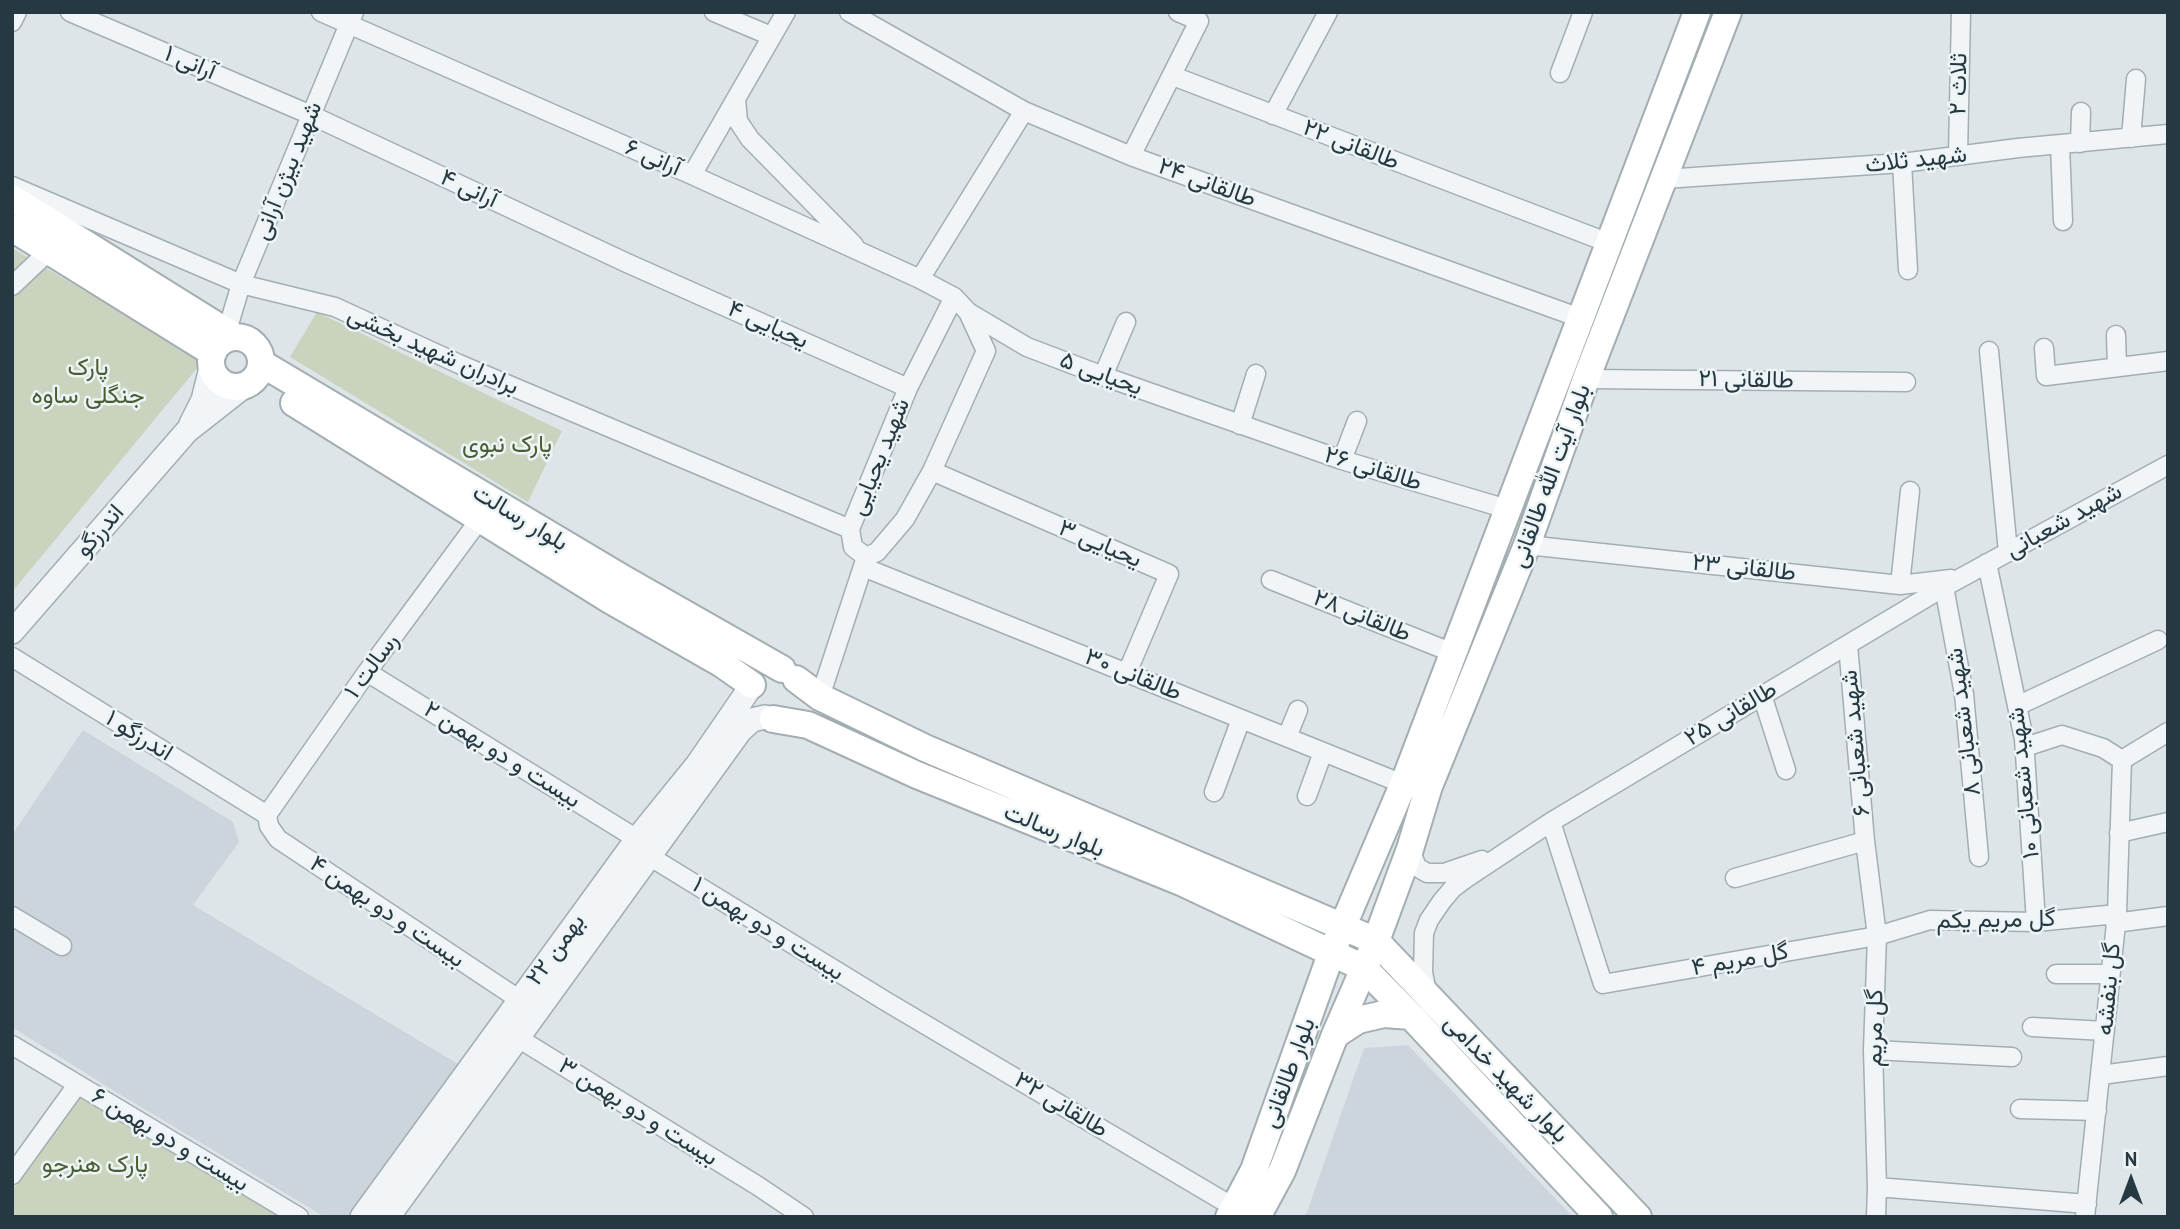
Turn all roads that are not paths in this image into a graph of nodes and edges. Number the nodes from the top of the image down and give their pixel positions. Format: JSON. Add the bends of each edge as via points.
{"nodes":[{"id":1,"x":17,"y":12,"type":"edge"},
{"id":2,"x":70,"y":12,"type":"edge"},
{"id":3,"x":321,"y":12,"type":"edge"},
{"id":4,"x":714,"y":12,"type":"edge"},
{"id":5,"x":786,"y":12,"type":"edge"},
{"id":6,"x":849,"y":12,"type":"edge"},
{"id":7,"x":1178,"y":12,"type":"edge"},
{"id":8,"x":1328,"y":12,"type":"edge"},
{"id":9,"x":1583,"y":12,"type":"edge"},
{"id":10,"x":1697,"y":12,"type":"edge"},
{"id":11,"x":1728,"y":12,"type":"edge"},
{"id":12,"x":1961,"y":12,"type":"edge"},
{"id":13,"x":352,"y":18,"type":"edge"},
{"id":14,"x":12,"y":22,"type":"edge"},
{"id":15,"x":771,"y":36,"type":"junction"},
{"id":16,"x":1560,"y":73,"type":"dead end"},
{"id":17,"x":1172,"y":76,"type":"junction"},
{"id":18,"x":2136,"y":79,"type":"dead end"},
{"id":19,"x":736,"y":99,"type":"junction"},
{"id":20,"x":1024,"y":111,"type":"junction"},
{"id":21,"x":2081,"y":112,"type":"dead end"},
{"id":22,"x":311,"y":115,"type":"junction"},
{"id":23,"x":1273,"y":115,"type":"junction"},
{"id":24,"x":2168,"y":134,"type":"edge"},
{"id":25,"x":2132,"y":138,"type":"junction"},
{"id":26,"x":2080,"y":143,"type":"junction"},
{"id":27,"x":2060,"y":145,"type":"junction"},
{"id":28,"x":1958,"y":155,"type":"junction"},
{"id":29,"x":1131,"y":156,"type":"junction"},
{"id":30,"x":1902,"y":163,"type":"junction"},
{"id":31,"x":1637,"y":171,"type":"junction"},
{"id":32,"x":692,"y":175,"type":"junction"},
{"id":33,"x":1664,"y":179,"type":"junction"},
{"id":34,"x":12,"y":186,"type":"edge"},
{"id":35,"x":12,"y":198,"type":"edge"},
{"id":36,"x":2063,"y":221,"type":"dead end"},
{"id":37,"x":12,"y":228,"type":"edge"},
{"id":38,"x":1609,"y":243,"type":"junction"},
{"id":39,"x":49,"y":251,"type":"junction"},
{"id":40,"x":862,"y":253,"type":"junction"},
{"id":41,"x":627,"y":262,"type":"joint"},
{"id":42,"x":1908,"y":270,"type":"dead end"},
{"id":43,"x":920,"y":279,"type":"junction"},
{"id":44,"x":241,"y":284,"type":"junction"},
{"id":45,"x":12,"y":286,"type":"edge"},
{"id":46,"x":954,"y":297,"type":"junction"},
{"id":47,"x":968,"y":312,"type":"junction"},
{"id":48,"x":1580,"y":318,"type":"junction"},
{"id":49,"x":1126,"y":322,"type":"dead end"},
{"id":50,"x":2116,"y":335,"type":"dead end"},
{"id":51,"x":218,"y":347,"type":"junction"},
{"id":52,"x":1027,"y":347,"type":"junction"},
{"id":53,"x":2044,"y":348,"type":"dead end"},
{"id":54,"x":986,"y":351,"type":"junction"},
{"id":55,"x":1989,"y":351,"type":"dead end"},
{"id":56,"x":2168,"y":361,"type":"edge"},
{"id":57,"x":2118,"y":367,"type":"junction"},
{"id":58,"x":1256,"y":374,"type":"dead end"},
{"id":59,"x":1104,"y":376,"type":"junction"},
{"id":60,"x":257,"y":378,"type":"junction"},
{"id":61,"x":1586,"y":379,"type":"junction"},
{"id":62,"x":1906,"y":382,"type":"dead end"},
{"id":63,"x":908,"y":388,"type":"junction"},
{"id":64,"x":1357,"y":421,"type":"dead end"},
{"id":65,"x":1240,"y":425,"type":"junction"},
{"id":66,"x":187,"y":431,"type":"junction"},
{"id":67,"x":1342,"y":460,"type":"junction"},
{"id":68,"x":2167,"y":466,"type":"edge"},
{"id":69,"x":932,"y":471,"type":"junction"},
{"id":70,"x":1910,"y":491,"type":"dead end"},
{"id":71,"x":1507,"y":509,"type":"junction"},
{"id":72,"x":480,"y":519,"type":"junction"},
{"id":73,"x":849,"y":529,"type":"junction"},
{"id":74,"x":1527,"y":545,"type":"junction"},
{"id":75,"x":2008,"y":552,"type":"junction"},
{"id":76,"x":864,"y":562,"type":"junction"},
{"id":77,"x":1987,"y":563,"type":"junction"},
{"id":78,"x":1960,"y":578,"type":"junction"},
{"id":79,"x":1271,"y":580,"type":"dead end"},
{"id":80,"x":1900,"y":585,"type":"junction"},
{"id":81,"x":1944,"y":587,"type":"junction"},
{"id":82,"x":12,"y":632,"type":"edge"},
{"id":83,"x":2158,"y":640,"type":"dead end"},
{"id":84,"x":1848,"y":645,"type":"junction"},
{"id":85,"x":1453,"y":653,"type":"junction"},
{"id":86,"x":12,"y":657,"type":"edge"},
{"id":87,"x":367,"y":672,"type":"junction"},
{"id":88,"x":1127,"y":673,"type":"junction"},
{"id":89,"x":789,"y":674,"type":"junction"},
{"id":90,"x":752,"y":685,"type":"junction"},
{"id":91,"x":1762,"y":695,"type":"junction"},
{"id":92,"x":820,"y":697,"type":"junction"},
{"id":93,"x":2017,"y":706,"type":"junction"},
{"id":94,"x":1298,"y":710,"type":"dead end"},
{"id":95,"x":769,"y":718,"type":"junction"},
{"id":96,"x":1241,"y":719,"type":"junction"},
{"id":97,"x":1440,"y":722,"type":"junction"},
{"id":98,"x":2168,"y":732,"type":"edge"},
{"id":99,"x":1287,"y":737,"type":"junction"},
{"id":100,"x":2025,"y":747,"type":"junction"},
{"id":101,"x":1323,"y":752,"type":"junction"},
{"id":102,"x":2122,"y":760,"type":"junction"},
{"id":103,"x":1787,"y":770,"type":"dead end"},
{"id":104,"x":1403,"y":784,"type":"junction"},
{"id":105,"x":1214,"y":792,"type":"dead end"},
{"id":106,"x":1307,"y":796,"type":"dead end"},
{"id":107,"x":267,"y":814,"type":"junction"},
{"id":108,"x":1551,"y":822,"type":"junction"},
{"id":109,"x":2168,"y":822,"type":"edge"},
{"id":110,"x":2119,"y":833,"type":"junction"},
{"id":111,"x":1865,"y":841,"type":"junction"},
{"id":112,"x":643,"y":848,"type":"junction"},
{"id":113,"x":1410,"y":849,"type":"junction"},
{"id":114,"x":1502,"y":853,"type":"junction"},
{"id":115,"x":1979,"y":857,"type":"dead end"},
{"id":116,"x":1735,"y":878,"type":"dead end"},
{"id":117,"x":12,"y":916,"type":"edge"},
{"id":118,"x":2168,"y":916,"type":"edge"},
{"id":119,"x":2116,"y":918,"type":"junction"},
{"id":120,"x":2036,"y":922,"type":"junction"},
{"id":121,"x":1344,"y":927,"type":"junction"},
{"id":122,"x":1877,"y":936,"type":"junction"},
{"id":123,"x":1376,"y":941,"type":"junction"},
{"id":124,"x":62,"y":946,"type":"dead end"},
{"id":125,"x":1331,"y":954,"type":"junction"},
{"id":126,"x":1364,"y":968,"type":"junction"},
{"id":127,"x":2056,"y":974,"type":"dead end"},
{"id":128,"x":2110,"y":974,"type":"junction"},
{"id":129,"x":520,"y":1000,"type":"junction"},
{"id":130,"x":887,"y":1002,"type":"joint"},
{"id":131,"x":1419,"y":1006,"type":"junction"},
{"id":132,"x":2032,"y":1027,"type":"dead end"},
{"id":133,"x":2105,"y":1031,"type":"junction"},
{"id":134,"x":1335,"y":1035,"type":"junction"},
{"id":135,"x":518,"y":1038,"type":"junction"},
{"id":136,"x":12,"y":1045,"type":"edge"},
{"id":137,"x":1872,"y":1050,"type":"junction"},
{"id":138,"x":2012,"y":1058,"type":"dead end"},
{"id":139,"x":2168,"y":1066,"type":"edge"},
{"id":140,"x":2101,"y":1075,"type":"junction"},
{"id":141,"x":78,"y":1085,"type":"junction"},
{"id":142,"x":2020,"y":1109,"type":"dead end"},
{"id":143,"x":2096,"y":1111,"type":"junction"},
{"id":144,"x":12,"y":1175,"type":"edge"},
{"id":145,"x":1877,"y":1187,"type":"junction"},
{"id":146,"x":2086,"y":1210,"type":"edge"},
{"id":147,"x":1241,"y":1214,"type":"edge"},
{"id":148,"x":299,"y":1217,"type":"edge"},
{"id":149,"x":362,"y":1217,"type":"edge"},
{"id":150,"x":388,"y":1217,"type":"edge"},
{"id":151,"x":804,"y":1217,"type":"edge"},
{"id":152,"x":1599,"y":1217,"type":"edge"},
{"id":153,"x":1638,"y":1217,"type":"edge"},
{"id":154,"x":1876,"y":1217,"type":"edge"}],
"edges":[{"from":1,"to":14,"type":"street"},
{"from":2,"to":22,"type":"street","name":"آرانی ۱"},
{"from":3,"to":13,"type":"street","name":"آرانی ۶"},
{"from":4,"to":15,"type":"street"},
{"from":5,"to":15,"type":"street"},
{"from":6,"to":20,"type":"street","name":"طالقانی ۲۴"},
{"from":7,"to":17,"type":"street","via":[[1199,20]]},
{"from":8,"to":23,"type":"street"},
{"from":9,"to":16,"type":"street"},
{"from":10,"to":31,"type":"main road","name":"بلوار آیت الله طالقانی"},
{"from":11,"to":33,"type":"main road","name":"بلوار آیت الله طالقانی"},
{"from":12,"to":28,"type":"street","name":"ثلاث ۲"},
{"from":13,"to":22,"type":"street","name":"شهید بیژن آرانی"},
{"from":13,"to":32,"type":"street","name":"آرانی ۶"},
{"from":15,"to":19,"type":"street"},
{"from":17,"to":23,"type":"street","name":"طالقانی ۲۲"},
{"from":17,"to":29,"type":"street"},
{"from":18,"to":25,"type":"street"},
{"from":19,"to":32,"type":"street"},
{"from":19,"to":40,"type":"street","via":[[738,121],[750,139]]},
{"from":20,"to":29,"type":"street","name":"طالقانی ۲۴"},
{"from":20,"to":43,"type":"street"},
{"from":21,"to":26,"type":"street"},
{"from":22,"to":41,"type":"street","name":"آرانی ۴"},
{"from":22,"to":44,"type":"street","name":"شهید بیژن آرانی"},
{"from":23,"to":38,"type":"street","name":"طالقانی ۲۲"},
{"from":24,"to":25,"type":"street","name":"شهید ثلاث"},
{"from":25,"to":26,"type":"street","name":"شهید ثلاث"},
{"from":26,"to":27,"type":"street","name":"شهید ثلاث"},
{"from":27,"to":28,"type":"street","name":"شهید ثلاث"},
{"from":27,"to":36,"type":"street"},
{"from":28,"to":30,"type":"street","name":"شهید ثلاث"},
{"from":29,"to":48,"type":"street","name":"طالقانی ۲۴"},
{"from":30,"to":33,"type":"street","name":"شهید ثلاث"},
{"from":30,"to":42,"type":"street"},
{"from":31,"to":33,"type":"main road"},
{"from":31,"to":38,"type":"main road","name":"بلوار آیت الله طالقانی"},
{"from":32,"to":40,"type":"street","name":"آرانی ۶"},
{"from":33,"to":61,"type":"main road","name":"بلوار آیت الله طالقانی"},
{"from":34,"to":44,"type":"street","name":"برادران شهید بخشی"},
{"from":35,"to":51,"type":"main road"},
{"from":37,"to":39,"type":"main road"},
{"from":38,"to":48,"type":"main road","name":"بلوار آیت الله طالقانی"},
{"from":39,"to":45,"type":"street"},
{"from":39,"to":51,"type":"main road"},
{"from":40,"to":43,"type":"street","name":"آرانی ۶"},
{"from":41,"to":63,"type":"street","name":"یحیایی ۴"},
{"from":43,"to":46,"type":"street","name":"آرانی ۶"},
{"from":44,"to":51,"type":"street","name":"شهید بیژن آرانی"},
{"from":44,"to":73,"type":"street","name":"برادران شهید بخشی","via":[[335,307]]},
{"from":46,"to":47,"type":"street","name":"آرانی ۶"},
{"from":46,"to":63,"type":"street","name":"شهید یحیایی"},
{"from":47,"to":52,"type":"street","name":"یحیایی ۵"},
{"from":47,"to":54,"type":"street"},
{"from":48,"to":71,"type":"main road","name":"بلوار آیت الله طالقانی"},
{"from":49,"to":59,"type":"street"},
{"from":50,"to":57,"type":"street"},
{"from":51,"to":60,"type":"main road","via":[[242,338],[253,343],[260,355]]},
{"from":51,"to":60,"type":"main road","via":[[214,375],[226,385],[234,387]]},
{"from":51,"to":66,"type":"street","via":[[203,400]]},
{"from":52,"to":54,"type":"street"},
{"from":52,"to":59,"type":"street","name":"یحیایی ۵"},
{"from":53,"to":57,"type":"street","via":[[2046,376]]},
{"from":54,"to":69,"type":"street"},
{"from":55,"to":75,"type":"street"},
{"from":56,"to":57,"type":"street"},
{"from":58,"to":65,"type":"street"},
{"from":59,"to":65,"type":"street","name":"یحیایی ۵"},
{"from":60,"to":66,"type":"street"},
{"from":60,"to":72,"type":"main road","name":"بلوار رسالت"},
{"from":60,"to":89,"type":"main road","name":"بلوار رسالت"},
{"from":61,"to":62,"type":"street","name":"طالقانی ۲۱"},
{"from":61,"to":74,"type":"main road","name":"بلوار آیت الله طالقانی"},
{"from":63,"to":73,"type":"street","name":"شهید یحیایی"},
{"from":64,"to":67,"type":"street"},
{"from":65,"to":67,"type":"street","name":"طالقانی ۲۶"},
{"from":66,"to":82,"type":"street","name":"اندرزگو"},
{"from":67,"to":71,"type":"street","name":"طالقانی ۲۶"},
{"from":68,"to":75,"type":"street","name":"شهید شعبانی"},
{"from":69,"to":76,"type":"street","via":[[905,519]]},
{"from":69,"to":88,"type":"street","name":"یحیایی ۳","via":[[1169,574]]},
{"from":70,"to":80,"type":"street"},
{"from":71,"to":85,"type":"main road","name":"بلوار آیت الله طالقانی"},
{"from":72,"to":87,"type":"street","name":"رسالت ۱"},
{"from":72,"to":90,"type":"main road","name":"بلوار رسالت"},
{"from":73,"to":76,"type":"street","name":"شهید یحیایی","via":[[853,547]]},
{"from":74,"to":80,"type":"street","name":"طالقانی ۲۳"},
{"from":74,"to":97,"type":"main road","name":"بلوار آیت الله طالقانی"},
{"from":75,"to":77,"type":"street","name":"شهید شعبانی"},
{"from":76,"to":88,"type":"street","name":"طالقانی ۳۰"},
{"from":76,"to":92,"type":"street"},
{"from":77,"to":78,"type":"street","name":"شهید شعبانی"},
{"from":77,"to":93,"type":"street","name":"شهید شعبانی ۱۰"},
{"from":78,"to":80,"type":"street","name":"طالقانی ۲۳"},
{"from":78,"to":81,"type":"street","name":"طالقانی ۲۵"},
{"from":79,"to":85,"type":"street","name":"طالقانی ۲۸"},
{"from":81,"to":84,"type":"street","name":"طالقانی ۲۵"},
{"from":81,"to":115,"type":"street","name":"شهید شعبانی ۸","via":[[1964,694]]},
{"from":83,"to":93,"type":"street"},
{"from":84,"to":91,"type":"street","name":"طالقانی ۲۵"},
{"from":84,"to":111,"type":"street","name":"شهید شعبانی ۶"},
{"from":85,"to":97,"type":"main road","name":"بلوار آیت الله طالقانی"},
{"from":86,"to":107,"type":"street","name":"اندرزگو ۱"},
{"from":87,"to":107,"type":"street","name":"رسالت ۱"},
{"from":87,"to":112,"type":"street","name":"بیست و دو بهمن ۲"},
{"from":88,"to":96,"type":"street","name":"طالقانی ۳۰"},
{"from":89,"to":90,"type":"main road","via":[[767,670]]},
{"from":89,"to":92,"type":"main road","name":"بلوار رسالت"},
{"from":89,"to":95,"type":"main road","via":[[801,695],[795,710],[781,718]]},
{"from":90,"to":95,"type":"main road","via":[[754,707]]},
{"from":90,"to":112,"type":"street","name":"۲۲ بهمن"},
{"from":91,"to":103,"type":"street"},
{"from":91,"to":108,"type":"street","name":"طالقانی ۲۵"},
{"from":92,"to":121,"type":"main road","name":"بلوار رسالت","via":[[925,748]]},
{"from":93,"to":100,"type":"street","name":"شهید شعبانی ۱۰"},
{"from":94,"to":99,"type":"street"},
{"from":95,"to":112,"type":"street","name":"۲۲ بهمن","via":[[752,720],[740,732]]},
{"from":95,"to":125,"type":"main road","name":"بلوار رسالت","via":[[808,724],[917,775],[1181,882]]},
{"from":96,"to":99,"type":"street","name":"طالقانی ۳۰"},
{"from":96,"to":105,"type":"street"},
{"from":97,"to":104,"type":"main road","name":"بلوار آیت الله طالقانی"},
{"from":97,"to":113,"type":"main road","name":"بلوار آیت الله طالقانی","via":[[1429,786]]},
{"from":98,"to":102,"type":"street"},
{"from":99,"to":101,"type":"street","name":"طالقانی ۳۰"},
{"from":100,"to":102,"type":"street","via":[[2062,735],[2103,748]]},
{"from":100,"to":120,"type":"street","name":"شهید شعبانی ۱۰"},
{"from":101,"to":104,"type":"street","name":"طالقانی ۳۰"},
{"from":101,"to":106,"type":"street"},
{"from":102,"to":110,"type":"street","name":"گل بنفشه"},
{"from":104,"to":121,"type":"main road","name":"بلوار آیت الله طالقانی"},
{"from":107,"to":129,"type":"street","name":"بیست و دو بهمن ۴","via":[[268,826],[278,839]]},
{"from":108,"to":114,"type":"street","name":"طالقانی ۲۵"},
{"from":108,"to":122,"type":"street","name":"گل مریم ۴","via":[[1603,984]]},
{"from":109,"to":110,"type":"street"},
{"from":110,"to":119,"type":"street","name":"گل بنفشه"},
{"from":111,"to":116,"type":"street"},
{"from":111,"to":122,"type":"street","name":"گل مریم"},
{"from":112,"to":129,"type":"street","name":"۲۲ بهمن"},
{"from":112,"to":130,"type":"street","name":"بیست و دو بهمن ۱"},
{"from":112,"to":135,"type":"street","name":"۲۲ بهمن"},
{"from":113,"to":114,"type":"street","via":[[1417,867],[1427,873],[1444,873]]},
{"from":113,"to":123,"type":"main road","name":"بلوار آیت الله طالقانی"},
{"from":114,"to":131,"type":"street","via":[[1453,888],[1429,920]]},
{"from":117,"to":124,"type":"street"},
{"from":118,"to":119,"type":"street","name":"گل مریم یکم"},
{"from":119,"to":120,"type":"street","name":"گل مریم یکم"},
{"from":119,"to":128,"type":"street","name":"گل بنفشه"},
{"from":120,"to":122,"type":"street","name":"گل مریم یکم","via":[[1930,920]]},
{"from":121,"to":123,"type":"main road","name":"بلوار رسالت"},
{"from":121,"to":125,"type":"main road","name":"بلوار طالقانی"},
{"from":122,"to":137,"type":"street","name":"گل مریم"},
{"from":123,"to":126,"type":"main road","name":"بلوار طالقانی"},
{"from":123,"to":131,"type":"main road","name":"بلوار شهید خدامی"},
{"from":125,"to":126,"type":"main road","name":"بلوار رسالت"},
{"from":125,"to":147,"type":"main road","name":"بلوار طالقانی"},
{"from":126,"to":131,"type":"main road","name":"بلوار شهید خدامی"},
{"from":126,"to":134,"type":"main road","name":"بلوار طالقانی"},
{"from":127,"to":128,"type":"street"},
{"from":128,"to":133,"type":"street","name":"گل بنفشه"},
{"from":129,"to":149,"type":"street","name":"۲۲ بهمن"},
{"from":130,"to":147,"type":"street","name":"طالقانی ۳۲"},
{"from":131,"to":134,"type":"main road","via":[[1358,1020]]},
{"from":131,"to":152,"type":"main road","name":"بلوار شهید خدامی"},
{"from":131,"to":153,"type":"main road","name":"بلوار شهید خدامی"},
{"from":132,"to":133,"type":"street"},
{"from":133,"to":140,"type":"street","name":"گل بنفشه"},
{"from":134,"to":147,"type":"main road","name":"بلوار طالقانی","via":[[1282,1171]]},
{"from":135,"to":150,"type":"street","name":"۲۲ بهمن"},
{"from":135,"to":151,"type":"street","name":"بیست و دو بهمن ۳"},
{"from":136,"to":141,"type":"street","name":"بیست و دو بهمن ۶"},
{"from":137,"to":138,"type":"street"},
{"from":137,"to":145,"type":"street","name":"گل مریم"},
{"from":139,"to":140,"type":"street"},
{"from":140,"to":143,"type":"street","name":"گل بنفشه"},
{"from":141,"to":144,"type":"street"},
{"from":141,"to":148,"type":"street","name":"بیست و دو بهمن ۶"},
{"from":142,"to":143,"type":"street"},
{"from":143,"to":146,"type":"street","name":"گل بنفشه"},
{"from":145,"to":146,"type":"street"},
{"from":145,"to":154,"type":"street","name":"گل مریم"}]}
